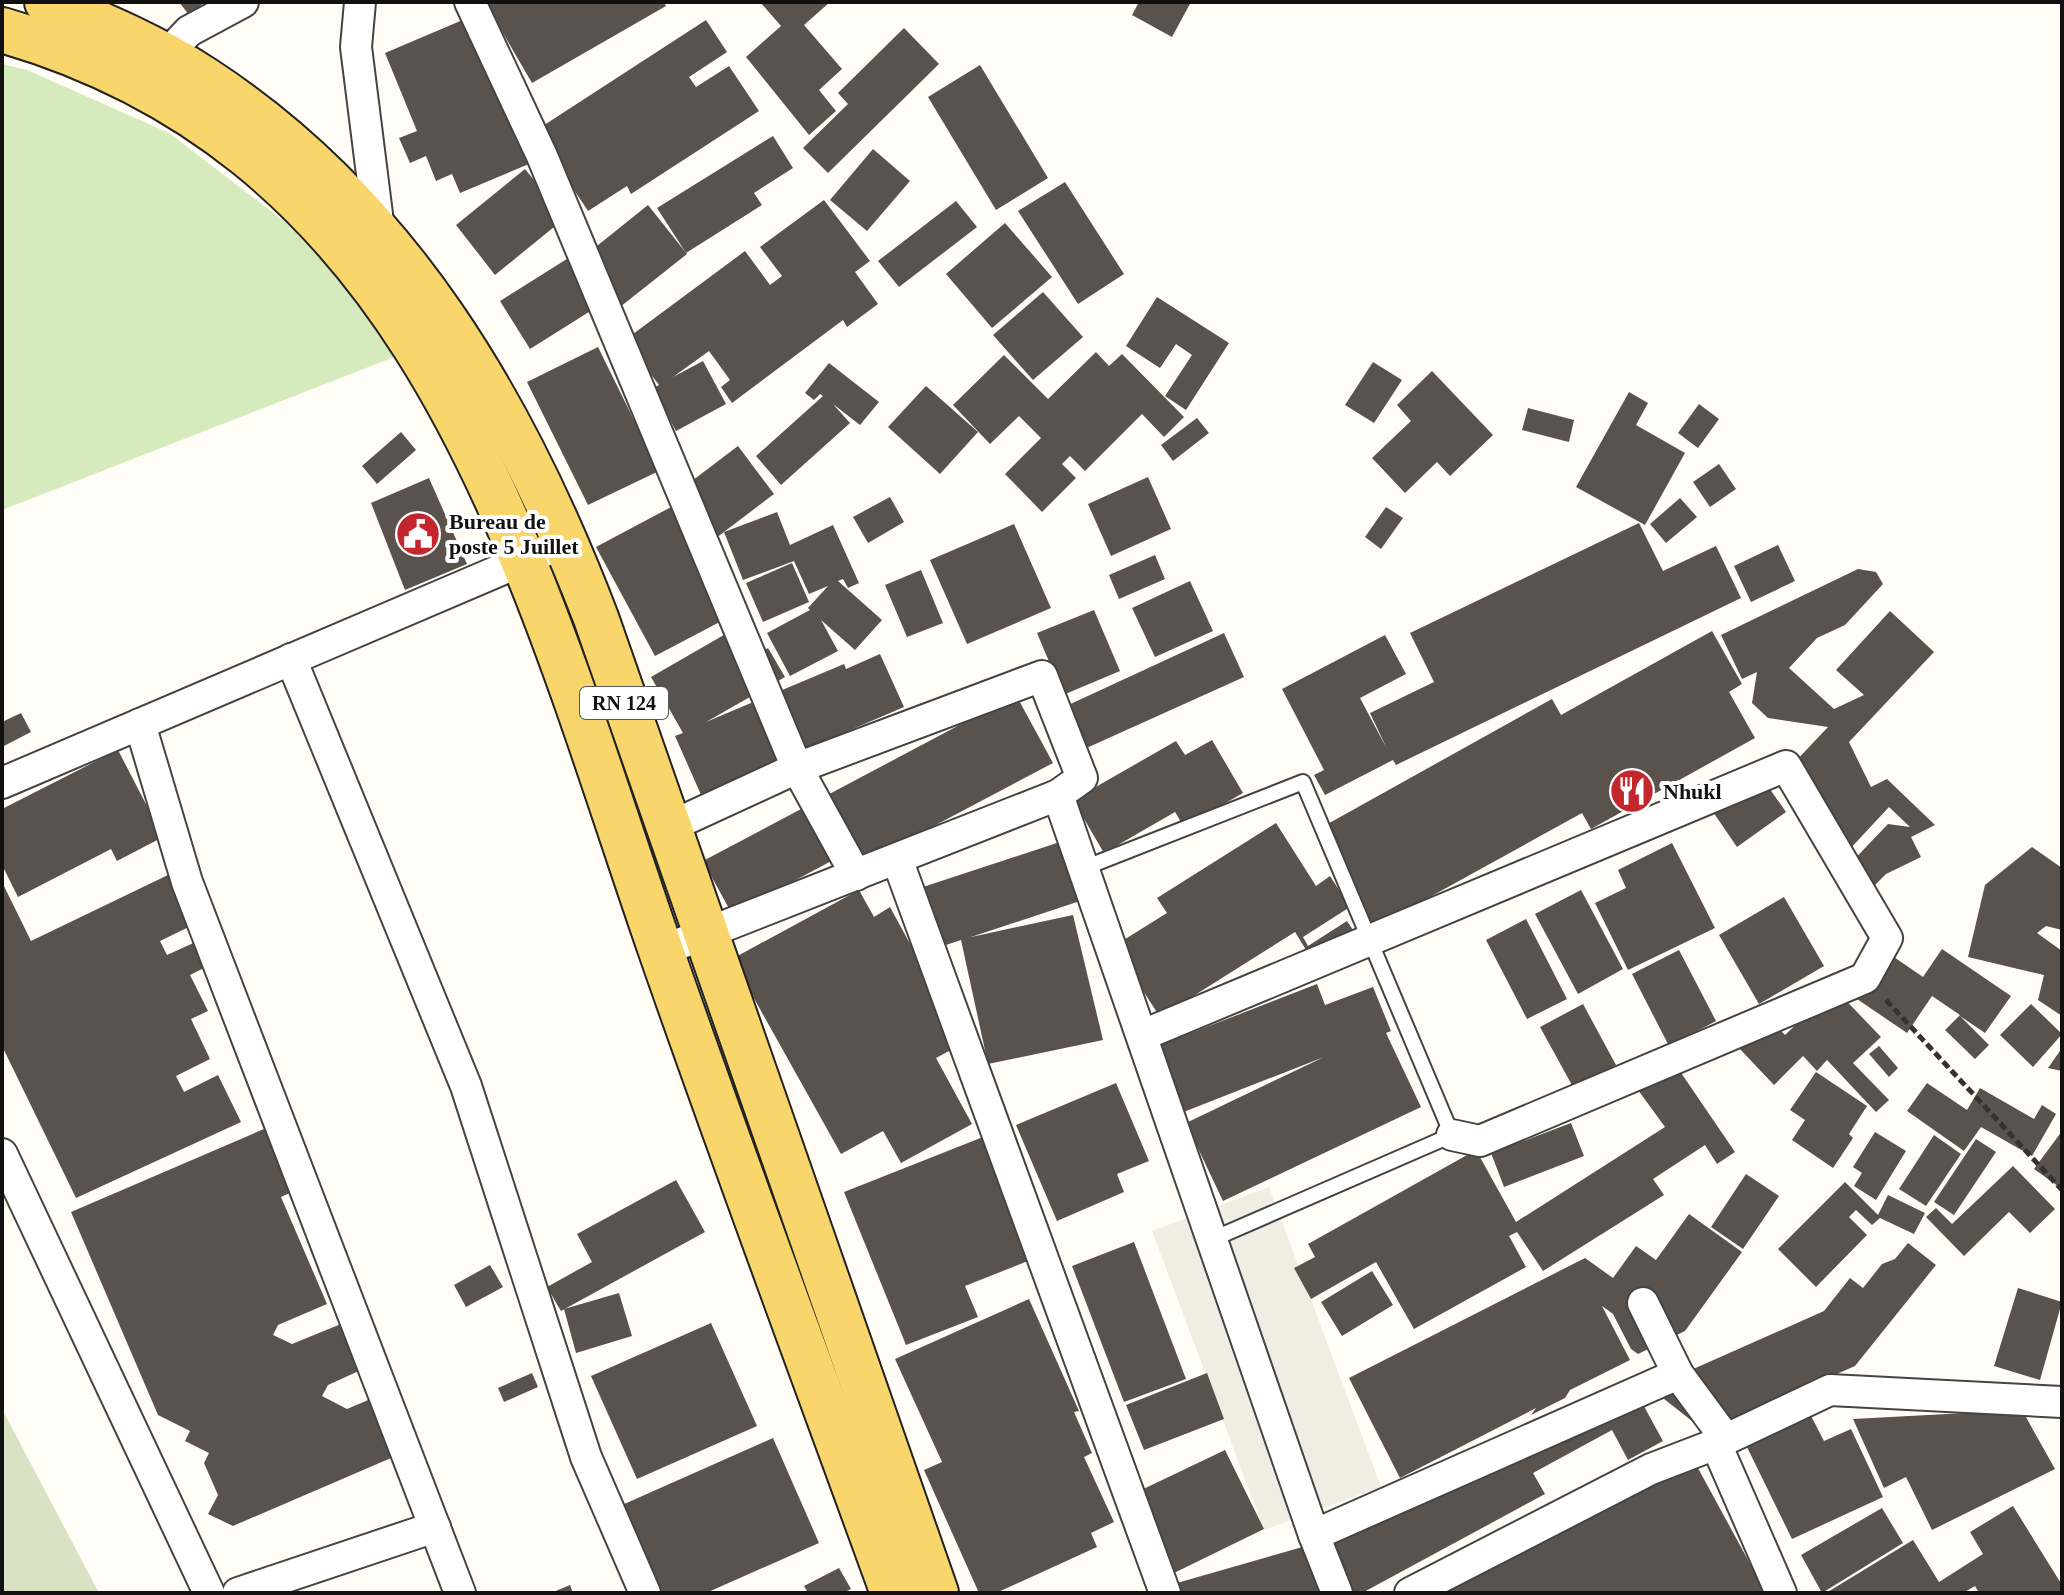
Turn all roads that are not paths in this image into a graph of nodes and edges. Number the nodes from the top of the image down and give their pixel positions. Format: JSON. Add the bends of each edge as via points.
{"nodes":[{"id":1,"x":47,"y":2,"type":"edge"},
{"id":2,"x":243,"y":2,"type":"edge"},
{"id":3,"x":360,"y":2,"type":"edge"},
{"id":4,"x":470,"y":2,"type":"edge"},
{"id":5,"x":2,"y":30,"type":"edge"},
{"id":6,"x":151,"y":71,"type":"junction"},
{"id":7,"x":379,"y":230,"type":"junction"},
{"id":8,"x":566,"y":542,"type":"junction"},
{"id":9,"x":524,"y":560,"type":"junction"},
{"id":10,"x":291,"y":659,"type":"junction"},
{"id":11,"x":140,"y":724,"type":"junction"},
{"id":12,"x":797,"y":768,"type":"junction"},
{"id":13,"x":2,"y":783,"type":"edge"},
{"id":14,"x":1058,"y":795,"type":"junction"},
{"id":15,"x":667,"y":828,"type":"junction"},
{"id":16,"x":897,"y":859,"type":"junction"},
{"id":17,"x":1084,"y":868,"type":"junction"},
{"id":18,"x":856,"y":875,"type":"junction"},
{"id":19,"x":704,"y":936,"type":"junction"},
{"id":20,"x":1370,"y":941,"type":"junction"},
{"id":21,"x":661,"y":951,"type":"junction"},
{"id":22,"x":1143,"y":1035,"type":"junction"},
{"id":23,"x":1452,"y":1135,"type":"junction"},
{"id":24,"x":2,"y":1154,"type":"edge"},
{"id":25,"x":1213,"y":1239,"type":"junction"},
{"id":26,"x":1643,"y":1303,"type":"dead end"},
{"id":27,"x":1678,"y":1374,"type":"junction"},
{"id":28,"x":2062,"y":1402,"type":"edge"},
{"id":29,"x":1721,"y":1441,"type":"junction"},
{"id":30,"x":435,"y":1527,"type":"junction"},
{"id":31,"x":1314,"y":1535,"type":"junction"},
{"id":32,"x":209,"y":1593,"type":"edge"},
{"id":33,"x":238,"y":1593,"type":"edge"},
{"id":34,"x":460,"y":1593,"type":"edge"},
{"id":35,"x":645,"y":1593,"type":"edge"},
{"id":36,"x":893,"y":1593,"type":"edge"},
{"id":37,"x":936,"y":1593,"type":"edge"},
{"id":38,"x":1165,"y":1593,"type":"edge"},
{"id":39,"x":1337,"y":1593,"type":"edge"},
{"id":40,"x":1410,"y":1593,"type":"edge"},
{"id":41,"x":1781,"y":1593,"type":"edge"}],
"edges":[{"from":1,"to":6,"type":"main road","number":"RN 124"},
{"from":2,"to":6,"type":"street","via":[[189,31]]},
{"from":3,"to":7,"type":"street","via":[[356,47]]},
{"from":4,"to":12,"type":"street","via":[[542,156]]},
{"from":5,"to":6,"type":"main road","number":"RN 124","via":[[76,56]]},
{"from":6,"to":7,"type":"main road","number":"RN 124","via":[[205,79],[297,149]]},
{"from":6,"to":9,"type":"main road","number":"RN 124","via":[[299,202],[347,252],[414,340],[442,388]]},
{"from":7,"to":8,"type":"main road","number":"RN 124","via":[[478,368]]},
{"from":8,"to":9,"type":"street"},
{"from":8,"to":15,"type":"main road","number":"RN 124"},
{"from":9,"to":10,"type":"street"},
{"from":9,"to":21,"type":"main road","number":"RN 124"},
{"from":10,"to":11,"type":"street"},
{"from":10,"to":35,"type":"street","via":[[466,1086],[586,1457]]},
{"from":11,"to":13,"type":"street"},
{"from":11,"to":30,"type":"street","via":[[187,882]]},
{"from":12,"to":14,"type":"street","via":[[1042,676],[1082,778]]},
{"from":12,"to":15,"type":"street"},
{"from":12,"to":18,"type":"street"},
{"from":14,"to":16,"type":"street"},
{"from":14,"to":17,"type":"street"},
{"from":15,"to":19,"type":"main road","number":"RN 124"},
{"from":16,"to":18,"type":"street"},
{"from":16,"to":38,"type":"street"},
{"from":17,"to":20,"type":"lane","via":[[1303,782]]},
{"from":17,"to":22,"type":"street"},
{"from":18,"to":19,"type":"street"},
{"from":19,"to":21,"type":"street"},
{"from":19,"to":37,"type":"main road","number":"RN 124"},
{"from":20,"to":22,"type":"street"},
{"from":20,"to":23,"type":"lane"},
{"from":20,"to":23,"type":"street","via":[[1786,766],[1887,938],[1865,978],[1480,1141]]},
{"from":21,"to":36,"type":"main road","number":"RN 124"},
{"from":22,"to":25,"type":"street"},
{"from":23,"to":25,"type":"lane"},
{"from":24,"to":32,"type":"street"},
{"from":25,"to":31,"type":"street"},
{"from":26,"to":27,"type":"street"},
{"from":27,"to":29,"type":"street"},
{"from":27,"to":31,"type":"street"},
{"from":28,"to":29,"type":"street","via":[[1830,1390]]},
{"from":29,"to":40,"type":"street","via":[[1651,1469]]},
{"from":29,"to":41,"type":"street"},
{"from":30,"to":33,"type":"street"},
{"from":30,"to":34,"type":"street"},
{"from":31,"to":39,"type":"street"}]}
